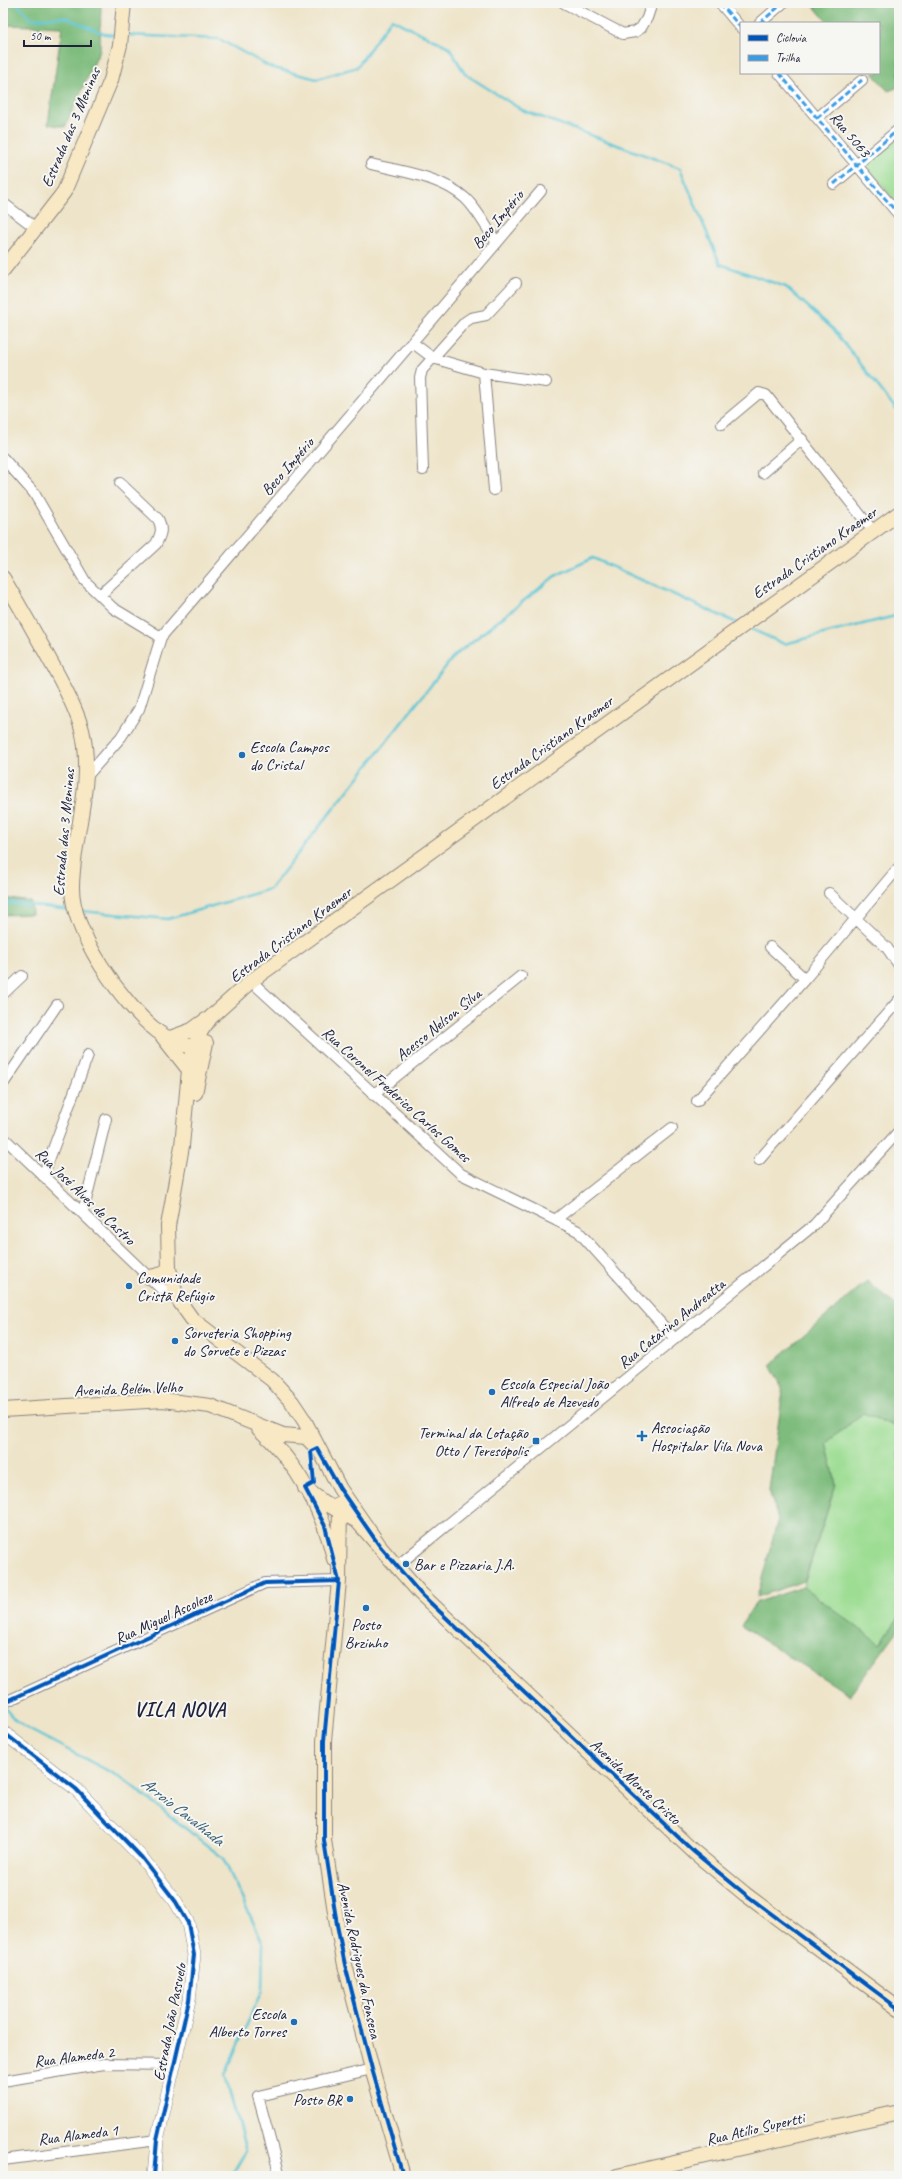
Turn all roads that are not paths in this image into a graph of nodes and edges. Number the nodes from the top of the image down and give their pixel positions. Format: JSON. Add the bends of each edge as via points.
{"nodes":[{"id":1,"x":124,"y":3,"type":"edge"},
{"id":2,"x":564,"y":3,"type":"edge"},
{"id":3,"x":652,"y":3,"type":"edge"},
{"id":4,"x":720,"y":3,"type":"edge"},
{"id":5,"x":783,"y":3,"type":"edge"},
{"id":6,"x":761,"y":22,"type":"edge"},
{"id":7,"x":740,"y":27,"type":"edge"},
{"id":8,"x":780,"y":74,"type":"edge"},
{"id":9,"x":862,"y":80,"type":"dead end"},
{"id":10,"x":817,"y":118,"type":"junction"},
{"id":11,"x":899,"y":129,"type":"edge"},
{"id":12,"x":371,"y":164,"type":"dead end"},
{"id":13,"x":857,"y":165,"type":"junction"},
{"id":14,"x":834,"y":184,"type":"dead end"},
{"id":15,"x":541,"y":191,"type":"dead end"},
{"id":16,"x":3,"y":203,"type":"edge"},
{"id":17,"x":899,"y":215,"type":"edge"},
{"id":18,"x":37,"y":229,"type":"junction"},
{"id":19,"x":497,"y":243,"type":"junction"},
{"id":20,"x":3,"y":270,"type":"edge"},
{"id":21,"x":516,"y":283,"type":"dead end"},
{"id":22,"x":413,"y":343,"type":"junction"},
{"id":23,"x":433,"y":358,"type":"junction"},
{"id":24,"x":484,"y":373,"type":"junction"},
{"id":25,"x":546,"y":382,"type":"dead end"},
{"id":26,"x":722,"y":424,"type":"dead end"},
{"id":27,"x":802,"y":439,"type":"junction"},
{"id":28,"x":3,"y":458,"type":"edge"},
{"id":29,"x":424,"y":470,"type":"dead end"},
{"id":30,"x":763,"y":473,"type":"dead end"},
{"id":31,"x":120,"y":483,"type":"dead end"},
{"id":32,"x":494,"y":490,"type":"dead end"},
{"id":33,"x":899,"y":513,"type":"edge"},
{"id":34,"x":873,"y":531,"type":"junction"},
{"id":35,"x":3,"y":578,"type":"edge"},
{"id":36,"x":100,"y":595,"type":"junction"},
{"id":37,"x":161,"y":637,"type":"junction"},
{"id":38,"x":86,"y":777,"type":"junction"},
{"id":39,"x":899,"y":867,"type":"edge"},
{"id":40,"x":830,"y":893,"type":"dead end"},
{"id":41,"x":856,"y":918,"type":"junction"},
{"id":42,"x":770,"y":947,"type":"dead end"},
{"id":43,"x":899,"y":965,"type":"edge"},
{"id":44,"x":22,"y":976,"type":"dead end"},
{"id":45,"x":521,"y":976,"type":"dead end"},
{"id":46,"x":805,"y":979,"type":"junction"},
{"id":47,"x":251,"y":981,"type":"junction"},
{"id":48,"x":3,"y":994,"type":"edge"},
{"id":49,"x":899,"y":1000,"type":"edge"},
{"id":50,"x":228,"y":1004,"type":"junction"},
{"id":51,"x":57,"y":1005,"type":"dead end"},
{"id":52,"x":211,"y":1017,"type":"junction"},
{"id":53,"x":157,"y":1031,"type":"junction"},
{"id":54,"x":170,"y":1038,"type":"junction"},
{"id":55,"x":199,"y":1050,"type":"junction"},
{"id":56,"x":88,"y":1055,"type":"dead end"},
{"id":57,"x":189,"y":1070,"type":"junction"},
{"id":58,"x":3,"y":1084,"type":"edge"},
{"id":59,"x":373,"y":1095,"type":"junction"},
{"id":60,"x":697,"y":1101,"type":"dead end"},
{"id":61,"x":106,"y":1119,"type":"dead end"},
{"id":62,"x":672,"y":1128,"type":"dead end"},
{"id":63,"x":899,"y":1131,"type":"edge"},
{"id":64,"x":3,"y":1137,"type":"edge"},
{"id":65,"x":182,"y":1146,"type":"junction"},
{"id":66,"x":759,"y":1160,"type":"dead end"},
{"id":67,"x":44,"y":1176,"type":"junction"},
{"id":68,"x":83,"y":1212,"type":"junction"},
{"id":69,"x":556,"y":1220,"type":"junction"},
{"id":70,"x":169,"y":1269,"type":"junction"},
{"id":71,"x":149,"y":1277,"type":"junction"},
{"id":72,"x":174,"y":1291,"type":"junction"},
{"id":73,"x":675,"y":1340,"type":"junction"},
{"id":74,"x":3,"y":1410,"type":"edge"},
{"id":75,"x":300,"y":1414,"type":"junction"},
{"id":76,"x":251,"y":1422,"type":"junction"},
{"id":77,"x":292,"y":1436,"type":"junction"},
{"id":78,"x":317,"y":1448,"type":"junction"},
{"id":79,"x":290,"y":1463,"type":"junction"},
{"id":80,"x":305,"y":1488,"type":"junction"},
{"id":81,"x":340,"y":1489,"type":"junction"},
{"id":82,"x":340,"y":1511,"type":"junction"},
{"id":83,"x":379,"y":1545,"type":"junction"},
{"id":84,"x":397,"y":1566,"type":"junction"},
{"id":85,"x":339,"y":1581,"type":"junction"},
{"id":86,"x":3,"y":1703,"type":"edge"},
{"id":87,"x":3,"y":1732,"type":"edge"},
{"id":88,"x":899,"y":2009,"type":"edge"},
{"id":89,"x":174,"y":2065,"type":"junction"},
{"id":90,"x":372,"y":2069,"type":"junction"},
{"id":91,"x":3,"y":2081,"type":"edge"},
{"id":92,"x":899,"y":2112,"type":"edge"},
{"id":93,"x":158,"y":2140,"type":"junction"},
{"id":94,"x":3,"y":2160,"type":"edge"},
{"id":95,"x":154,"y":2176,"type":"edge"},
{"id":96,"x":280,"y":2176,"type":"edge"},
{"id":97,"x":403,"y":2176,"type":"edge"},
{"id":98,"x":617,"y":2176,"type":"edge"}],
"edges":[{"from":1,"to":18,"type":"main road","name":"Estrada das 3 Meninas","via":[[120,45],[110,80],[64,192]]},
{"from":2,"to":3,"type":"street","via":[[623,34],[641,28]]},
{"from":4,"to":7,"type":"street"},
{"from":5,"to":6,"type":"street"},
{"from":8,"to":10,"type":"street","name":"Rua 5063"},
{"from":9,"to":10,"type":"street"},
{"from":10,"to":13,"type":"street","name":"Rua 5063"},
{"from":11,"to":13,"type":"street"},
{"from":12,"to":19,"type":"street","via":[[426,178],[452,188],[466,199]]},
{"from":13,"to":14,"type":"street"},
{"from":13,"to":17,"type":"street","name":"Rua 5063"},
{"from":15,"to":19,"type":"street","name":"Beco Império"},
{"from":16,"to":18,"type":"street"},
{"from":18,"to":20,"type":"main road","name":"Estrada das 3 Meninas"},
{"from":19,"to":22,"type":"street","name":"Beco Império"},
{"from":21,"to":23,"type":"street","via":[[486,315],[465,322]]},
{"from":22,"to":23,"type":"street"},
{"from":22,"to":37,"type":"street","name":"Beco Império"},
{"from":23,"to":24,"type":"street"},
{"from":23,"to":29,"type":"street","via":[[422,370],[420,378]]},
{"from":24,"to":25,"type":"street"},
{"from":24,"to":32,"type":"street"},
{"from":26,"to":27,"type":"street","via":[[759,393],[763,393]]},
{"from":27,"to":30,"type":"street"},
{"from":27,"to":34,"type":"street"},
{"from":28,"to":36,"type":"street","via":[[34,493],[85,582]]},
{"from":31,"to":36,"type":"street","via":[[158,519],[162,533],[156,544]]},
{"from":33,"to":34,"type":"main road","name":"Estrada Cristiano Kraemer"},
{"from":34,"to":47,"type":"main road","name":"Estrada Cristiano Kraemer"},
{"from":35,"to":38,"type":"main road","name":"Estrada das 3 Meninas","via":[[72,702],[82,730]]},
{"from":36,"to":37,"type":"street","via":[[113,608]]},
{"from":37,"to":38,"type":"street","name":"Beco Império","via":[[139,708],[121,737]]},
{"from":38,"to":53,"type":"main road","name":"Estrada das 3 Meninas","via":[[72,886],[74,906],[80,925],[99,960],[130,1005]]},
{"from":39,"to":41,"type":"street"},
{"from":40,"to":41,"type":"street"},
{"from":41,"to":43,"type":"street","via":[[887,948]]},
{"from":41,"to":46,"type":"street"},
{"from":42,"to":46,"type":"street"},
{"from":44,"to":48,"type":"street"},
{"from":45,"to":59,"type":"street","name":"Acesso Nelson Silva"},
{"from":46,"to":60,"type":"street"},
{"from":47,"to":50,"type":"main road","name":"Estrada Cristiano Kraemer"},
{"from":47,"to":59,"type":"street","name":"Rua Coronel Frederico Carlos Gomes"},
{"from":49,"to":66,"type":"street"},
{"from":50,"to":52,"type":"main road","name":"Estrada Cristiano Kraemer"},
{"from":50,"to":55,"type":"main road","name":"Estrada Cristiano Kraemer"},
{"from":51,"to":58,"type":"street"},
{"from":52,"to":54,"type":"main road","via":[[192,1030]]},
{"from":52,"to":55,"type":"main road","name":"Estrada Cristiano Kraemer","via":[[201,1031]]},
{"from":53,"to":54,"type":"main road","name":"Estrada das 3 Meninas"},
{"from":53,"to":57,"type":"main road"},
{"from":54,"to":55,"type":"main road","name":"Estrada das 3 Meninas"},
{"from":55,"to":57,"type":"main road","name":"Estrada Cristiano Kraemer"},
{"from":55,"to":65,"type":"main road","name":"Estrada Cristiano Kraemer"},
{"from":56,"to":67,"type":"street"},
{"from":57,"to":65,"type":"main road","name":"Estrada Cristiano Kraemer"},
{"from":59,"to":69,"type":"street","name":"Rua Coronel Frederico Carlos Gomes","via":[[461,1174]]},
{"from":61,"to":68,"type":"street"},
{"from":62,"to":69,"type":"street"},
{"from":63,"to":73,"type":"street","name":"Rua Catarino Andreatta","via":[[814,1225]]},
{"from":64,"to":67,"type":"street","name":"Rua José Alves de Castro"},
{"from":65,"to":70,"type":"main road","name":"Estrada Cristiano Kraemer","via":[[168,1226]]},
{"from":67,"to":68,"type":"street","name":"Rua José Alves de Castro"},
{"from":68,"to":71,"type":"street","name":"Rua José Alves de Castro"},
{"from":69,"to":73,"type":"street","name":"Rua Coronel Frederico Carlos Gomes","via":[[578,1231]]},
{"from":70,"to":71,"type":"main road","via":[[159,1276]]},
{"from":70,"to":72,"type":"main road","name":"Estrada Cristiano Kraemer"},
{"from":71,"to":72,"type":"street","name":"Rua José Alves de Castro"},
{"from":72,"to":75,"type":"main road","name":"Estrada Cristiano Kraemer","via":[[192,1319],[272,1380]]},
{"from":73,"to":84,"type":"street","name":"Rua Catarino Andreatta"},
{"from":74,"to":76,"type":"main road","name":"Avenida Belém Velho","via":[[163,1400],[210,1406]]},
{"from":75,"to":77,"type":"main road","via":[[300,1424]]},
{"from":75,"to":78,"type":"main road","name":"Estrada Cristiano Kraemer"},
{"from":76,"to":77,"type":"main road","name":"Avenida Belém Velho"},
{"from":76,"to":79,"type":"main road","name":"Avenida Belém Velho"},
{"from":77,"to":78,"type":"main road","name":"Avenida Belém Velho","via":[[306,1437]]},
{"from":77,"to":79,"type":"main road","via":[[288,1451]]},
{"from":78,"to":81,"type":"main road","name":"Estrada Cristiano Kraemer"},
{"from":79,"to":80,"type":"main road","name":"Avenida Belém Velho"},
{"from":80,"to":82,"type":"main road","name":"Avenida Monte Cristo"},
{"from":80,"to":85,"type":"main road","name":"Avenida Rodrigues da Fonseca","via":[[325,1526]]},
{"from":81,"to":82,"type":"main road","name":"Avenida Rodrigues da Fonseca"},
{"from":81,"to":83,"type":"main road","name":"Avenida Monte Cristo"},
{"from":82,"to":83,"type":"main road","name":"Avenida Monte Cristo","via":[[357,1521]]},
{"from":82,"to":85,"type":"main road","name":"Avenida Rodrigues da Fonseca"},
{"from":83,"to":84,"type":"main road","name":"Avenida Monte Cristo"},
{"from":84,"to":88,"type":"main road","name":"Avenida Monte Cristo","via":[[420,1592],[694,1852],[733,1885]]},
{"from":85,"to":86,"type":"street","name":"Rua Miguel Ascoleze","via":[[265,1584]]},
{"from":85,"to":90,"type":"main road","name":"Avenida Rodrigues da Fonseca","via":[[324,1741],[324,1840],[337,1926]]},
{"from":87,"to":89,"type":"street","name":"Estrada João Passuelo","via":[[76,1789],[142,1858],[176,1902],[188,1924],[194,1955],[189,2000]]},
{"from":89,"to":91,"type":"street","name":"Rua Alameda 2","via":[[104,2064]]},
{"from":89,"to":93,"type":"street","name":"Estrada João Passuelo"},
{"from":90,"to":96,"type":"street","via":[[258,2096]]},
{"from":90,"to":97,"type":"main road","name":"Avenida Rodrigues da Fonseca"},
{"from":92,"to":98,"type":"main road","name":"Rua Atílio Supertti"},
{"from":93,"to":94,"type":"street","name":"Rua Alameda 1"},
{"from":93,"to":95,"type":"street","name":"Estrada João Passuelo"}]}
